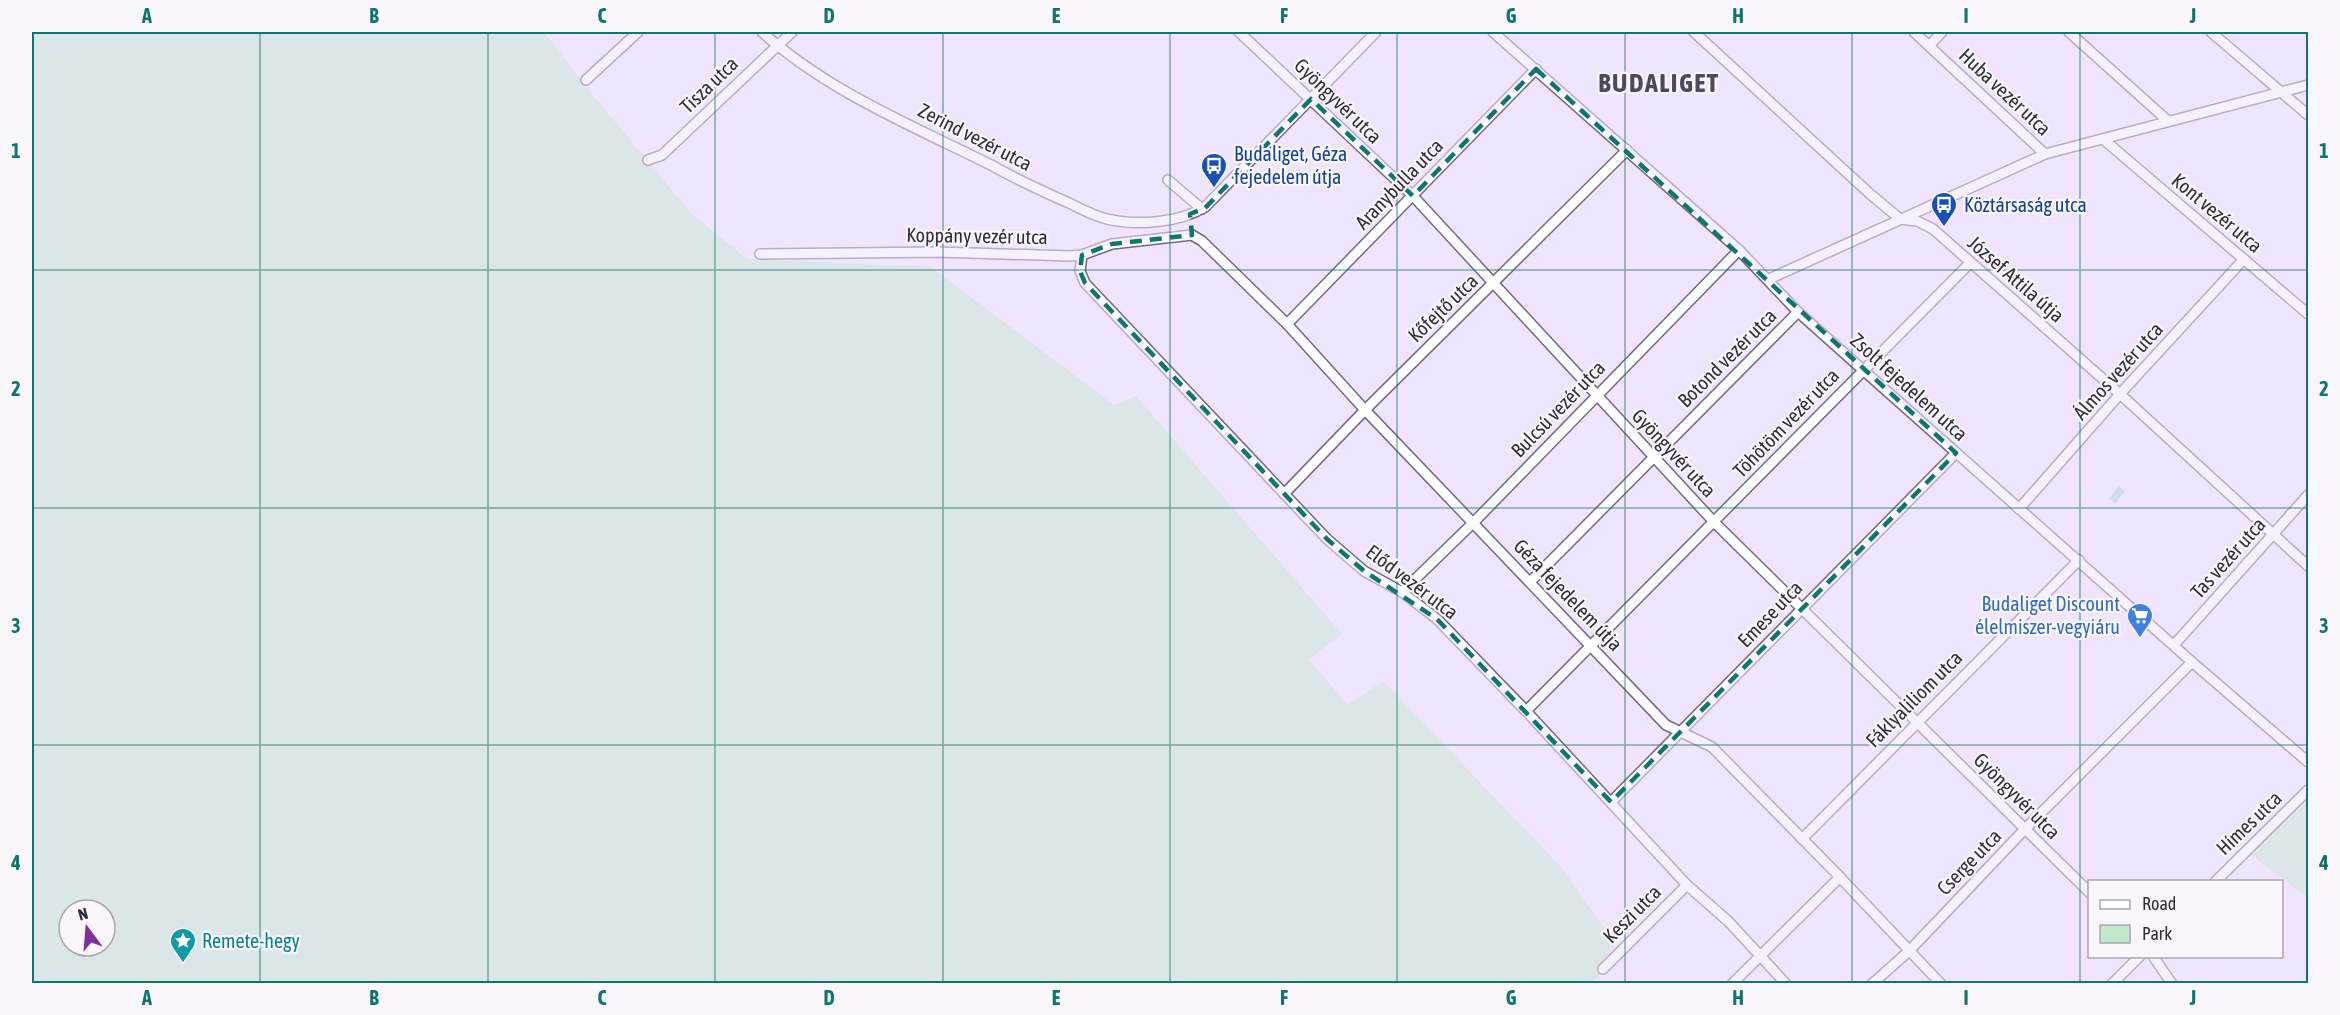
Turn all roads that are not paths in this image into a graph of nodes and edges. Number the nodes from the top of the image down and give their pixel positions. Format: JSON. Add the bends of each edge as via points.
{"nodes":[{"id":1,"x":638,"y":32,"type":"edge"},
{"id":2,"x":762,"y":32,"type":"edge"},
{"id":3,"x":792,"y":32,"type":"edge"},
{"id":4,"x":1239,"y":32,"type":"edge"},
{"id":5,"x":1376,"y":32,"type":"edge"},
{"id":6,"x":1493,"y":32,"type":"edge"},
{"id":7,"x":1694,"y":32,"type":"edge"},
{"id":8,"x":1914,"y":32,"type":"edge"},
{"id":9,"x":1942,"y":32,"type":"edge"},
{"id":10,"x":2070,"y":32,"type":"edge"},
{"id":11,"x":2211,"y":32,"type":"edge"},
{"id":12,"x":777,"y":45,"type":"junction"},
{"id":13,"x":1929,"y":46,"type":"junction"},
{"id":14,"x":1536,"y":69,"type":"junction"},
{"id":15,"x":586,"y":80,"type":"dead end"},
{"id":16,"x":2308,"y":85,"type":"edge"},
{"id":17,"x":2283,"y":92,"type":"junction"},
{"id":18,"x":1311,"y":99,"type":"junction"},
{"id":19,"x":2308,"y":115,"type":"edge"},
{"id":20,"x":2168,"y":120,"type":"junction"},
{"id":21,"x":2103,"y":139,"type":"junction"},
{"id":22,"x":1627,"y":150,"type":"junction"},
{"id":23,"x":2045,"y":154,"type":"junction"},
{"id":24,"x":648,"y":160,"type":"dead end"},
{"id":25,"x":1168,"y":180,"type":"dead end"},
{"id":26,"x":1413,"y":196,"type":"junction"},
{"id":27,"x":1202,"y":209,"type":"junction"},
{"id":28,"x":1190,"y":214,"type":"junction"},
{"id":29,"x":1900,"y":219,"type":"junction"},
{"id":30,"x":1192,"y":235,"type":"junction"},
{"id":31,"x":1739,"y":250,"type":"junction"},
{"id":32,"x":759,"y":254,"type":"dead end"},
{"id":33,"x":1082,"y":255,"type":"junction"},
{"id":34,"x":2244,"y":259,"type":"junction"},
{"id":35,"x":1970,"y":263,"type":"junction"},
{"id":36,"x":1769,"y":279,"type":"junction"},
{"id":37,"x":1493,"y":285,"type":"junction"},
{"id":38,"x":1798,"y":312,"type":"junction"},
{"id":39,"x":2308,"y":314,"type":"edge"},
{"id":40,"x":1287,"y":324,"type":"junction"},
{"id":41,"x":1863,"y":370,"type":"junction"},
{"id":42,"x":2120,"y":394,"type":"junction"},
{"id":43,"x":1596,"y":396,"type":"junction"},
{"id":44,"x":1365,"y":410,"type":"junction"},
{"id":45,"x":1956,"y":453,"type":"junction"},
{"id":46,"x":1653,"y":458,"type":"junction"},
{"id":47,"x":1284,"y":494,"type":"junction"},
{"id":48,"x":2308,"y":495,"type":"edge"},
{"id":49,"x":2019,"y":509,"type":"junction"},
{"id":50,"x":1474,"y":522,"type":"junction"},
{"id":51,"x":1714,"y":522,"type":"junction"},
{"id":52,"x":2274,"y":535,"type":"junction"},
{"id":53,"x":2079,"y":560,"type":"junction"},
{"id":54,"x":2308,"y":566,"type":"edge"},
{"id":55,"x":1530,"y":582,"type":"junction"},
{"id":56,"x":1402,"y":592,"type":"junction"},
{"id":57,"x":1800,"y":608,"type":"junction"},
{"id":58,"x":1591,"y":645,"type":"junction"},
{"id":59,"x":2174,"y":645,"type":"junction"},
{"id":60,"x":2193,"y":662,"type":"junction"},
{"id":61,"x":1526,"y":711,"type":"junction"},
{"id":62,"x":1916,"y":722,"type":"junction"},
{"id":63,"x":1680,"y":732,"type":"junction"},
{"id":64,"x":2308,"y":762,"type":"edge"},
{"id":65,"x":2308,"y":790,"type":"edge"},
{"id":66,"x":1611,"y":802,"type":"junction"},
{"id":67,"x":2025,"y":829,"type":"junction"},
{"id":68,"x":1802,"y":839,"type":"junction"},
{"id":69,"x":1840,"y":877,"type":"junction"},
{"id":70,"x":2217,"y":880,"type":"edge"},
{"id":71,"x":1687,"y":885,"type":"junction"},
{"id":72,"x":2088,"y":891,"type":"edge"},
{"id":73,"x":1909,"y":951,"type":"junction"},
{"id":74,"x":1760,"y":956,"type":"junction"},
{"id":75,"x":2139,"y":958,"type":"edge"},
{"id":76,"x":2154,"y":958,"type":"edge"},
{"id":77,"x":1603,"y":969,"type":"dead end"},
{"id":78,"x":1732,"y":984,"type":"edge"},
{"id":79,"x":1786,"y":984,"type":"edge"},
{"id":80,"x":1872,"y":984,"type":"edge"},
{"id":81,"x":1941,"y":984,"type":"edge"},
{"id":82,"x":2112,"y":984,"type":"edge"},
{"id":83,"x":2172,"y":984,"type":"edge"}],
"edges":[{"from":1,"to":15,"type":"street"},
{"from":2,"to":12,"type":"street","name":"Zerind vezér utca"},
{"from":3,"to":12,"type":"street","name":"Tisza utca"},
{"from":4,"to":18,"type":"street","name":"Gyöngyvér utca"},
{"from":5,"to":18,"type":"street"},
{"from":6,"to":14,"type":"street","name":"Zsolt fejedelem utca"},
{"from":7,"to":29,"type":"street","name":"József Attila útja"},
{"from":8,"to":13,"type":"street","name":"Huba vezér utca"},
{"from":9,"to":13,"type":"street"},
{"from":10,"to":20,"type":"street"},
{"from":11,"to":17,"type":"street"},
{"from":12,"to":24,"type":"street","name":"Tisza utca","via":[[662,155]]},
{"from":12,"to":28,"type":"street","name":"Zerind vezér utca","via":[[842,90],[1097,216],[1142,222]]},
{"from":13,"to":23,"type":"street","name":"Huba vezér utca"},
{"from":14,"to":22,"type":"street","name":"Zsolt fejedelem utca"},
{"from":14,"to":26,"type":"street","name":"Aranybulla utca"},
{"from":16,"to":17,"type":"street"},
{"from":17,"to":19,"type":"street"},
{"from":17,"to":20,"type":"street"},
{"from":18,"to":26,"type":"street","name":"Gyöngyvér utca"},
{"from":18,"to":27,"type":"street"},
{"from":20,"to":21,"type":"street"},
{"from":21,"to":23,"type":"street"},
{"from":21,"to":34,"type":"street","name":"Kont vezér utca"},
{"from":22,"to":31,"type":"street","name":"Zsolt fejedelem utca"},
{"from":22,"to":37,"type":"street","name":"Kőfejtő utca"},
{"from":23,"to":29,"type":"street"},
{"from":25,"to":27,"type":"street"},
{"from":26,"to":37,"type":"street","name":"Gyöngyvér utca"},
{"from":26,"to":40,"type":"street","name":"Aranybulla utca"},
{"from":27,"to":28,"type":"street","name":"Zerind vezér utca"},
{"from":28,"to":30,"type":"street"},
{"from":29,"to":35,"type":"street","name":"József Attila útja","via":[[1917,221],[1933,229]]},
{"from":29,"to":36,"type":"street"},
{"from":30,"to":33,"type":"street","name":"Koppány vezér utca","via":[[1112,244]]},
{"from":30,"to":40,"type":"street","name":"Géza fejedelem útja"},
{"from":31,"to":36,"type":"street","name":"Zsolt fejedelem utca"},
{"from":31,"to":43,"type":"street","name":"Bulcsú vezér utca"},
{"from":32,"to":33,"type":"street","name":"Koppány vezér utca","via":[[923,251]]},
{"from":33,"to":47,"type":"street","name":"Előd vezér utca","via":[[1080,271],[1085,283]]},
{"from":34,"to":39,"type":"street","name":"Kont vezér utca"},
{"from":34,"to":42,"type":"street","name":"Álmos vezér utca"},
{"from":35,"to":41,"type":"street","name":"Töhötöm vezér utca"},
{"from":35,"to":42,"type":"street","name":"József Attila útja"},
{"from":36,"to":38,"type":"street","name":"Zsolt fejedelem utca"},
{"from":37,"to":43,"type":"street","name":"Gyöngyvér utca"},
{"from":37,"to":44,"type":"street","name":"Kőfejtő utca"},
{"from":38,"to":41,"type":"street","name":"Zsolt fejedelem utca"},
{"from":38,"to":46,"type":"street","name":"Botond vezér utca"},
{"from":40,"to":44,"type":"street","name":"Géza fejedelem útja"},
{"from":41,"to":45,"type":"street","name":"Zsolt fejedelem utca"},
{"from":41,"to":51,"type":"street","name":"Töhötöm vezér utca"},
{"from":42,"to":49,"type":"street","name":"Álmos vezér utca"},
{"from":42,"to":52,"type":"street","name":"József Attila útja"},
{"from":43,"to":46,"type":"street","name":"Gyöngyvér utca"},
{"from":43,"to":50,"type":"street","name":"Bulcsú vezér utca"},
{"from":44,"to":47,"type":"street","name":"Kőfejtő utca"},
{"from":44,"to":50,"type":"street","name":"Géza fejedelem útja"},
{"from":45,"to":49,"type":"street","name":"Zsolt fejedelem utca"},
{"from":45,"to":57,"type":"street","name":"Emese utca"},
{"from":46,"to":51,"type":"street","name":"Gyöngyvér utca"},
{"from":46,"to":55,"type":"street","name":"Botond vezér utca"},
{"from":47,"to":56,"type":"street","name":"Előd vezér utca","via":[[1364,571]]},
{"from":48,"to":52,"type":"street","name":"Tas vezér utca"},
{"from":49,"to":53,"type":"street","name":"Zsolt fejedelem utca"},
{"from":50,"to":55,"type":"street","name":"Géza fejedelem útja"},
{"from":50,"to":56,"type":"street","name":"Bulcsú vezér utca"},
{"from":51,"to":57,"type":"street","name":"Gyöngyvér utca"},
{"from":51,"to":58,"type":"street","name":"Töhötöm vezér utca"},
{"from":52,"to":54,"type":"street","name":"József Attila útja"},
{"from":52,"to":59,"type":"street","name":"Tas vezér utca"},
{"from":53,"to":59,"type":"street","name":"Zsolt fejedelem utca"},
{"from":53,"to":62,"type":"street","name":"Fáklyaliliom utca"},
{"from":55,"to":58,"type":"street","name":"Géza fejedelem útja"},
{"from":56,"to":61,"type":"street","name":"Előd vezér utca","via":[[1437,619]]},
{"from":57,"to":62,"type":"street","name":"Gyöngyvér utca"},
{"from":57,"to":63,"type":"street","name":"Emese utca"},
{"from":58,"to":61,"type":"street","name":"Töhötöm vezér utca"},
{"from":58,"to":63,"type":"street","name":"Géza fejedelem útja","via":[[1666,725]]},
{"from":59,"to":60,"type":"street","name":"Zsolt fejedelem utca"},
{"from":60,"to":64,"type":"street","name":"Zsolt fejedelem utca"},
{"from":60,"to":67,"type":"street","name":"Cserge utca"},
{"from":61,"to":66,"type":"street","name":"Előd vezér utca"},
{"from":62,"to":67,"type":"street","name":"Gyöngyvér utca"},
{"from":62,"to":68,"type":"street","name":"Fáklyaliliom utca"},
{"from":63,"to":66,"type":"street","name":"Emese utca"},
{"from":63,"to":68,"type":"street","name":"Géza fejedelem útja","via":[[1712,747]]},
{"from":65,"to":70,"type":"street","name":"Hímes utca"},
{"from":66,"to":71,"type":"street","name":"Előd vezér utca"},
{"from":67,"to":72,"type":"street","name":"Gyöngyvér utca"},
{"from":67,"to":73,"type":"street","name":"Cserge utca"},
{"from":68,"to":69,"type":"street","name":"Géza fejedelem útja"},
{"from":69,"to":73,"type":"street","name":"Géza fejedelem útja"},
{"from":69,"to":74,"type":"street"},
{"from":71,"to":74,"type":"street","name":"Előd vezér utca"},
{"from":71,"to":77,"type":"street","name":"Keszi utca"},
{"from":73,"to":80,"type":"street","name":"Cserge utca"},
{"from":73,"to":81,"type":"street","name":"Géza fejedelem útja"},
{"from":74,"to":78,"type":"street"},
{"from":74,"to":79,"type":"street","name":"Előd vezér utca"},
{"from":75,"to":82,"type":"street"},
{"from":76,"to":83,"type":"street"}]}
